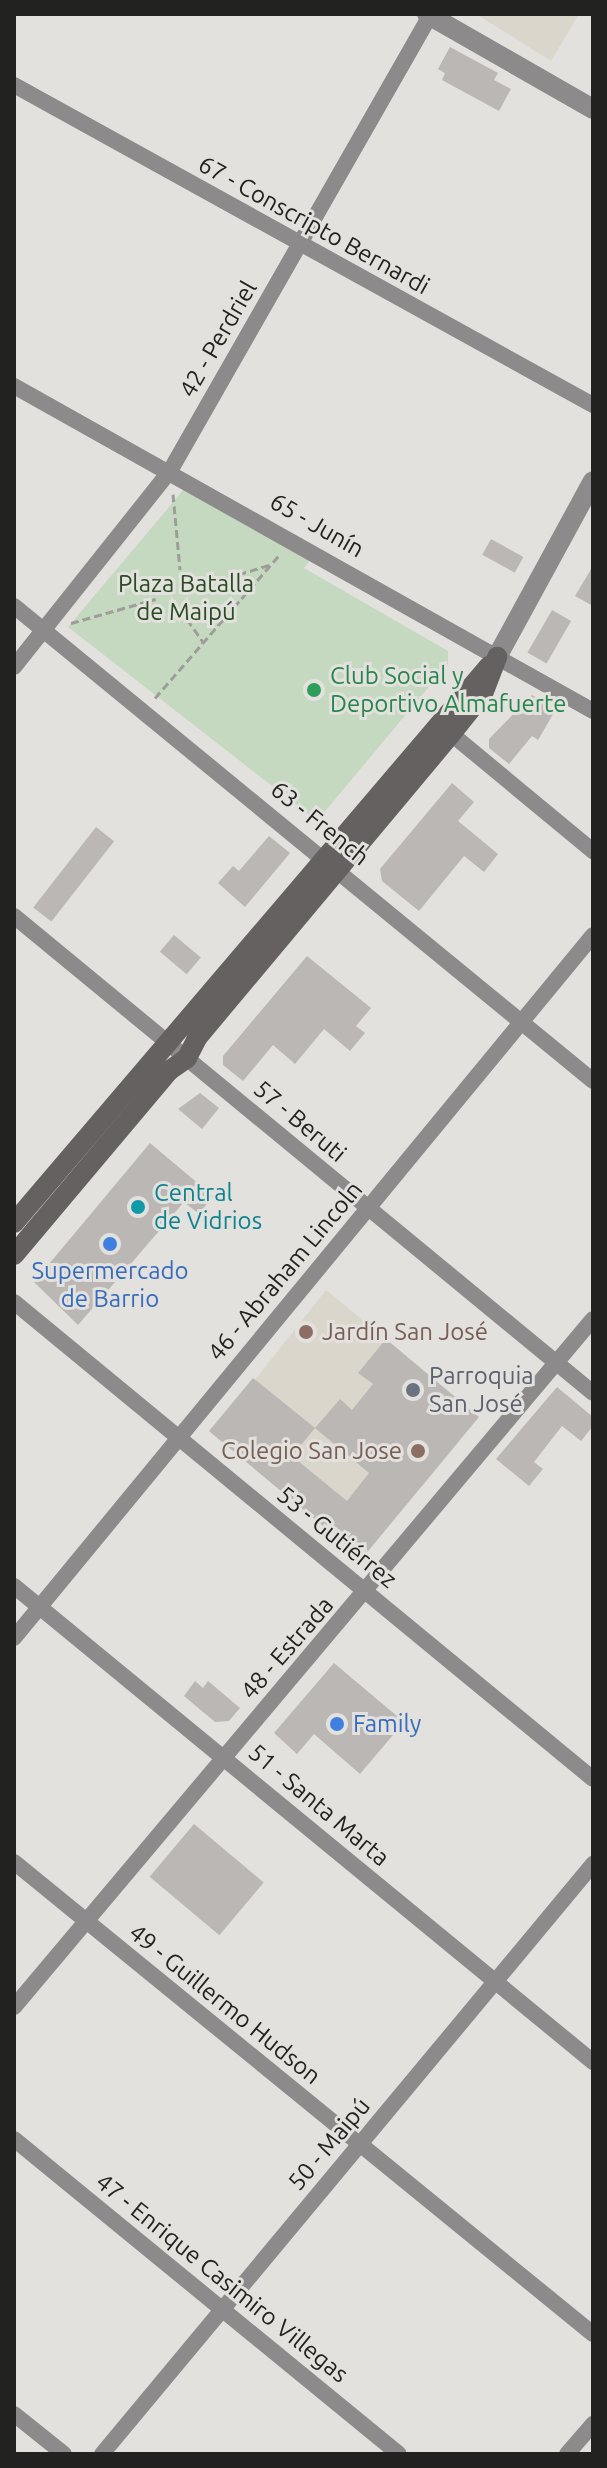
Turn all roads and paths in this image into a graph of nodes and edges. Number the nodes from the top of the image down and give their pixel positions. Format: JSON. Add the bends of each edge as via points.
{"nodes":[{"id":1,"x":429,"y":15,"type":"edge"},
{"id":2,"x":14,"y":85,"type":"edge"},
{"id":3,"x":593,"y":109,"type":"edge"},
{"id":4,"x":299,"y":246,"type":"junction"},
{"id":5,"x":14,"y":386,"type":"edge"},
{"id":6,"x":593,"y":405,"type":"edge"},
{"id":7,"x":170,"y":471,"type":"junction"},
{"id":8,"x":593,"y":481,"type":"edge"},
{"id":9,"x":293,"y":539,"type":"junction"},
{"id":10,"x":272,"y":564,"type":"junction"},
{"id":11,"x":180,"y":570,"type":"dead end"},
{"id":12,"x":204,"y":585,"type":"dead end"},
{"id":13,"x":156,"y":599,"type":"dead end"},
{"id":14,"x":14,"y":606,"type":"edge"},
{"id":15,"x":187,"y":619,"type":"dead end"},
{"id":16,"x":44,"y":630,"type":"junction"},
{"id":17,"x":204,"y":643,"type":"junction"},
{"id":18,"x":497,"y":657,"type":"junction"},
{"id":19,"x":14,"y":667,"type":"edge"},
{"id":20,"x":144,"y":710,"type":"junction"},
{"id":21,"x":593,"y":711,"type":"edge"},
{"id":22,"x":445,"y":729,"type":"junction"},
{"id":23,"x":593,"y":851,"type":"edge"},
{"id":24,"x":330,"y":862,"type":"junction"},
{"id":25,"x":14,"y":916,"type":"edge"},
{"id":26,"x":593,"y":935,"type":"edge"},
{"id":27,"x":521,"y":1020,"type":"junction"},
{"id":28,"x":167,"y":1041,"type":"junction"},
{"id":29,"x":187,"y":1058,"type":"junction"},
{"id":30,"x":593,"y":1081,"type":"edge"},
{"id":31,"x":368,"y":1209,"type":"junction"},
{"id":32,"x":14,"y":1223,"type":"edge"},
{"id":33,"x":14,"y":1255,"type":"edge"},
{"id":34,"x":14,"y":1302,"type":"edge"},
{"id":35,"x":593,"y":1319,"type":"edge"},
{"id":36,"x":558,"y":1364,"type":"junction"},
{"id":37,"x":593,"y":1393,"type":"edge"},
{"id":38,"x":178,"y":1437,"type":"junction"},
{"id":39,"x":14,"y":1586,"type":"edge"},
{"id":40,"x":369,"y":1592,"type":"junction"},
{"id":41,"x":39,"y":1608,"type":"junction"},
{"id":42,"x":14,"y":1638,"type":"edge"},
{"id":43,"x":224,"y":1757,"type":"junction"},
{"id":44,"x":593,"y":1779,"type":"edge"},
{"id":45,"x":14,"y":1862,"type":"edge"},
{"id":46,"x":593,"y":1864,"type":"edge"},
{"id":47,"x":87,"y":1923,"type":"junction"},
{"id":48,"x":494,"y":1981,"type":"junction"},
{"id":49,"x":14,"y":2007,"type":"edge"},
{"id":50,"x":593,"y":2062,"type":"edge"},
{"id":51,"x":14,"y":2139,"type":"edge"},
{"id":52,"x":361,"y":2145,"type":"junction"},
{"id":53,"x":222,"y":2309,"type":"junction"},
{"id":54,"x":593,"y":2334,"type":"edge"},
{"id":55,"x":14,"y":2414,"type":"edge"},
{"id":56,"x":593,"y":2424,"type":"edge"},
{"id":57,"x":64,"y":2454,"type":"edge"},
{"id":58,"x":102,"y":2454,"type":"edge"},
{"id":59,"x":399,"y":2454,"type":"edge"},
{"id":60,"x":567,"y":2454,"type":"edge"}],
"edges":[{"from":1,"to":3,"type":"street"},
{"from":1,"to":4,"type":"street","name":"42 - Perdriel"},
{"from":2,"to":4,"type":"street","name":"67 - Conscripto Bernardi"},
{"from":4,"to":6,"type":"street","name":"67 - Conscripto Bernardi"},
{"from":4,"to":7,"type":"street","name":"42 - Perdriel"},
{"from":5,"to":7,"type":"street","name":"65 - Junín"},
{"from":7,"to":9,"type":"street","name":"65 - Junín"},
{"from":7,"to":11,"type":"path"},
{"from":7,"to":16,"type":"street","name":"42 - Perdriel"},
{"from":8,"to":18,"type":"street"},
{"from":9,"to":10,"type":"path"},
{"from":9,"to":18,"type":"street","name":"65 - Junín"},
{"from":10,"to":12,"type":"path"},
{"from":10,"to":17,"type":"path"},
{"from":13,"to":16,"type":"path"},
{"from":14,"to":16,"type":"street","name":"63 - French"},
{"from":15,"to":17,"type":"path"},
{"from":16,"to":19,"type":"street","name":"42 - Perdriel"},
{"from":16,"to":20,"type":"street","name":"63 - French"},
{"from":17,"to":20,"type":"path"},
{"from":18,"to":21,"type":"street","name":"65 - Junín"},
{"from":18,"to":22,"type":"main road","via":[[483,694]]},
{"from":20,"to":24,"type":"street","name":"63 - French"},
{"from":22,"to":23,"type":"street"},
{"from":22,"to":24,"type":"main road"},
{"from":24,"to":27,"type":"street","name":"63 - French"},
{"from":24,"to":28,"type":"main road"},
{"from":24,"to":29,"type":"main road"},
{"from":25,"to":28,"type":"street","name":"57 - Beruti"},
{"from":26,"to":27,"type":"street","name":"46 - Abraham Lincoln"},
{"from":27,"to":30,"type":"street","name":"63 - French"},
{"from":27,"to":31,"type":"street","name":"46 - Abraham Lincoln"},
{"from":28,"to":29,"type":"street","name":"57 - Beruti"},
{"from":28,"to":32,"type":"main road"},
{"from":29,"to":31,"type":"street","name":"57 - Beruti"},
{"from":29,"to":33,"type":"main road","via":[[170,1070]]},
{"from":31,"to":36,"type":"street","name":"57 - Beruti"},
{"from":31,"to":38,"type":"street","name":"46 - Abraham Lincoln"},
{"from":34,"to":38,"type":"street","name":"53 - Gutiérrez"},
{"from":35,"to":36,"type":"street","name":"48 - Estrada"},
{"from":36,"to":37,"type":"street","name":"57 - Beruti"},
{"from":36,"to":40,"type":"street","name":"48 - Estrada","via":[[412,1530]]},
{"from":38,"to":40,"type":"street","name":"53 - Gutiérrez"},
{"from":38,"to":41,"type":"street","name":"46 - Abraham Lincoln"},
{"from":39,"to":41,"type":"street","name":"51 - Santa Marta"},
{"from":40,"to":43,"type":"street","name":"48 - Estrada"},
{"from":40,"to":44,"type":"street","name":"53 - Gutiérrez"},
{"from":41,"to":42,"type":"street","name":"46 - Abraham Lincoln"},
{"from":41,"to":43,"type":"street","name":"51 - Santa Marta"},
{"from":43,"to":47,"type":"street","name":"48 - Estrada"},
{"from":43,"to":48,"type":"street","name":"51 - Santa Marta"},
{"from":45,"to":47,"type":"street","name":"49 - Guillermo Hudson"},
{"from":46,"to":48,"type":"street","name":"50 - Maipú"},
{"from":47,"to":49,"type":"street","name":"48 - Estrada"},
{"from":47,"to":52,"type":"street","name":"49 - Guillermo Hudson"},
{"from":48,"to":50,"type":"street","name":"51 - Santa Marta"},
{"from":48,"to":52,"type":"street","name":"50 - Maipú"},
{"from":51,"to":53,"type":"street","name":"47 - Enrique Casimiro Villegas"},
{"from":52,"to":53,"type":"street","name":"50 - Maipú"},
{"from":52,"to":54,"type":"street","name":"49 - Guillermo Hudson"},
{"from":53,"to":58,"type":"street","name":"50 - Maipú"},
{"from":53,"to":59,"type":"street","name":"47 - Enrique Casimiro Villegas"},
{"from":55,"to":57,"type":"street"},
{"from":56,"to":60,"type":"street"}]}
